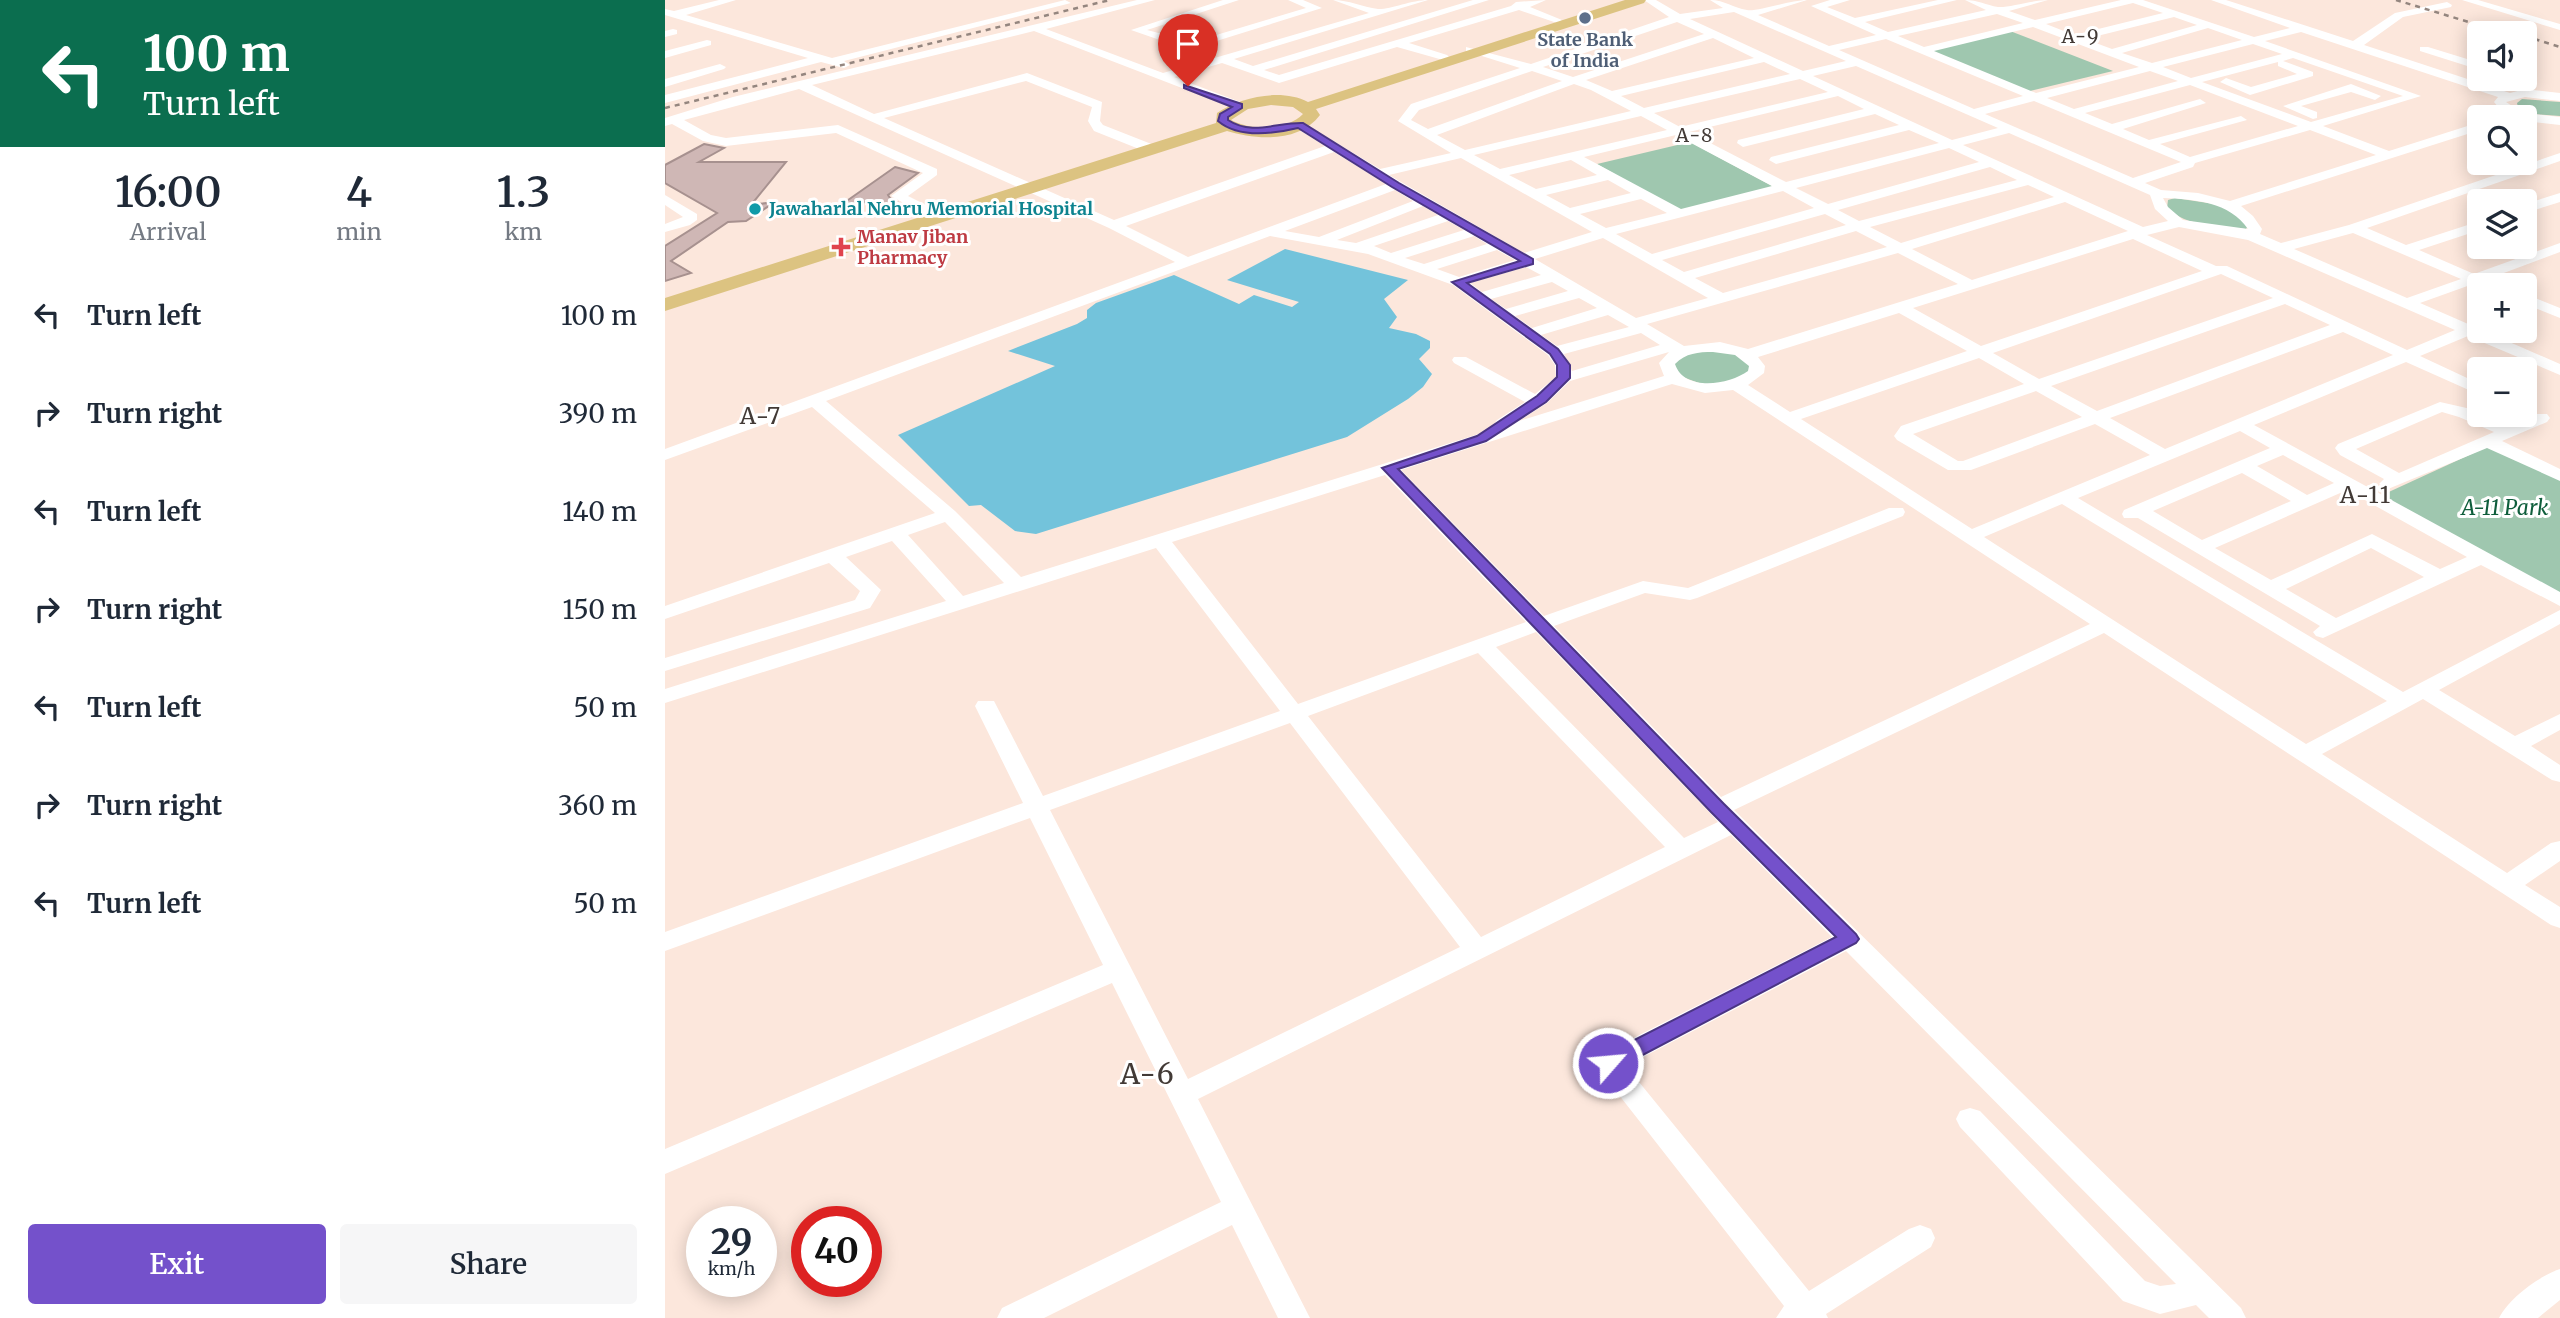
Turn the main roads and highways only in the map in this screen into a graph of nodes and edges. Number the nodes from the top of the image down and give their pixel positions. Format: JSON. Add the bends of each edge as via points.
{"nodes":[{"id":1,"x":1618,"y":0,"type":"edge"},
{"id":2,"x":1639,"y":0,"type":"edge"},
{"id":3,"x":1474,"y":50,"type":"junction"},
{"id":4,"x":1301,"y":105,"type":"junction"},
{"id":5,"x":1231,"y":126,"type":"junction"},
{"id":6,"x":1032,"y":191,"type":"junction"},
{"id":7,"x":665,"y":308,"type":"edge"}],
"edges":[{"from":1,"to":3,"type":"main road"},
{"from":2,"to":3,"type":"main road"},
{"from":3,"to":4,"type":"main road"},
{"from":3,"to":4,"type":"main road"},
{"from":4,"to":5,"type":"main road","via":[[1273,101],[1239,106],[1223,116]]},
{"from":4,"to":5,"type":"main road","via":[[1312,115],[1300,125],[1275,131]]},
{"from":5,"to":6,"type":"main road"},
{"from":5,"to":6,"type":"main road"},
{"from":6,"to":7,"type":"main road"},
{"from":6,"to":7,"type":"main road"}]}
